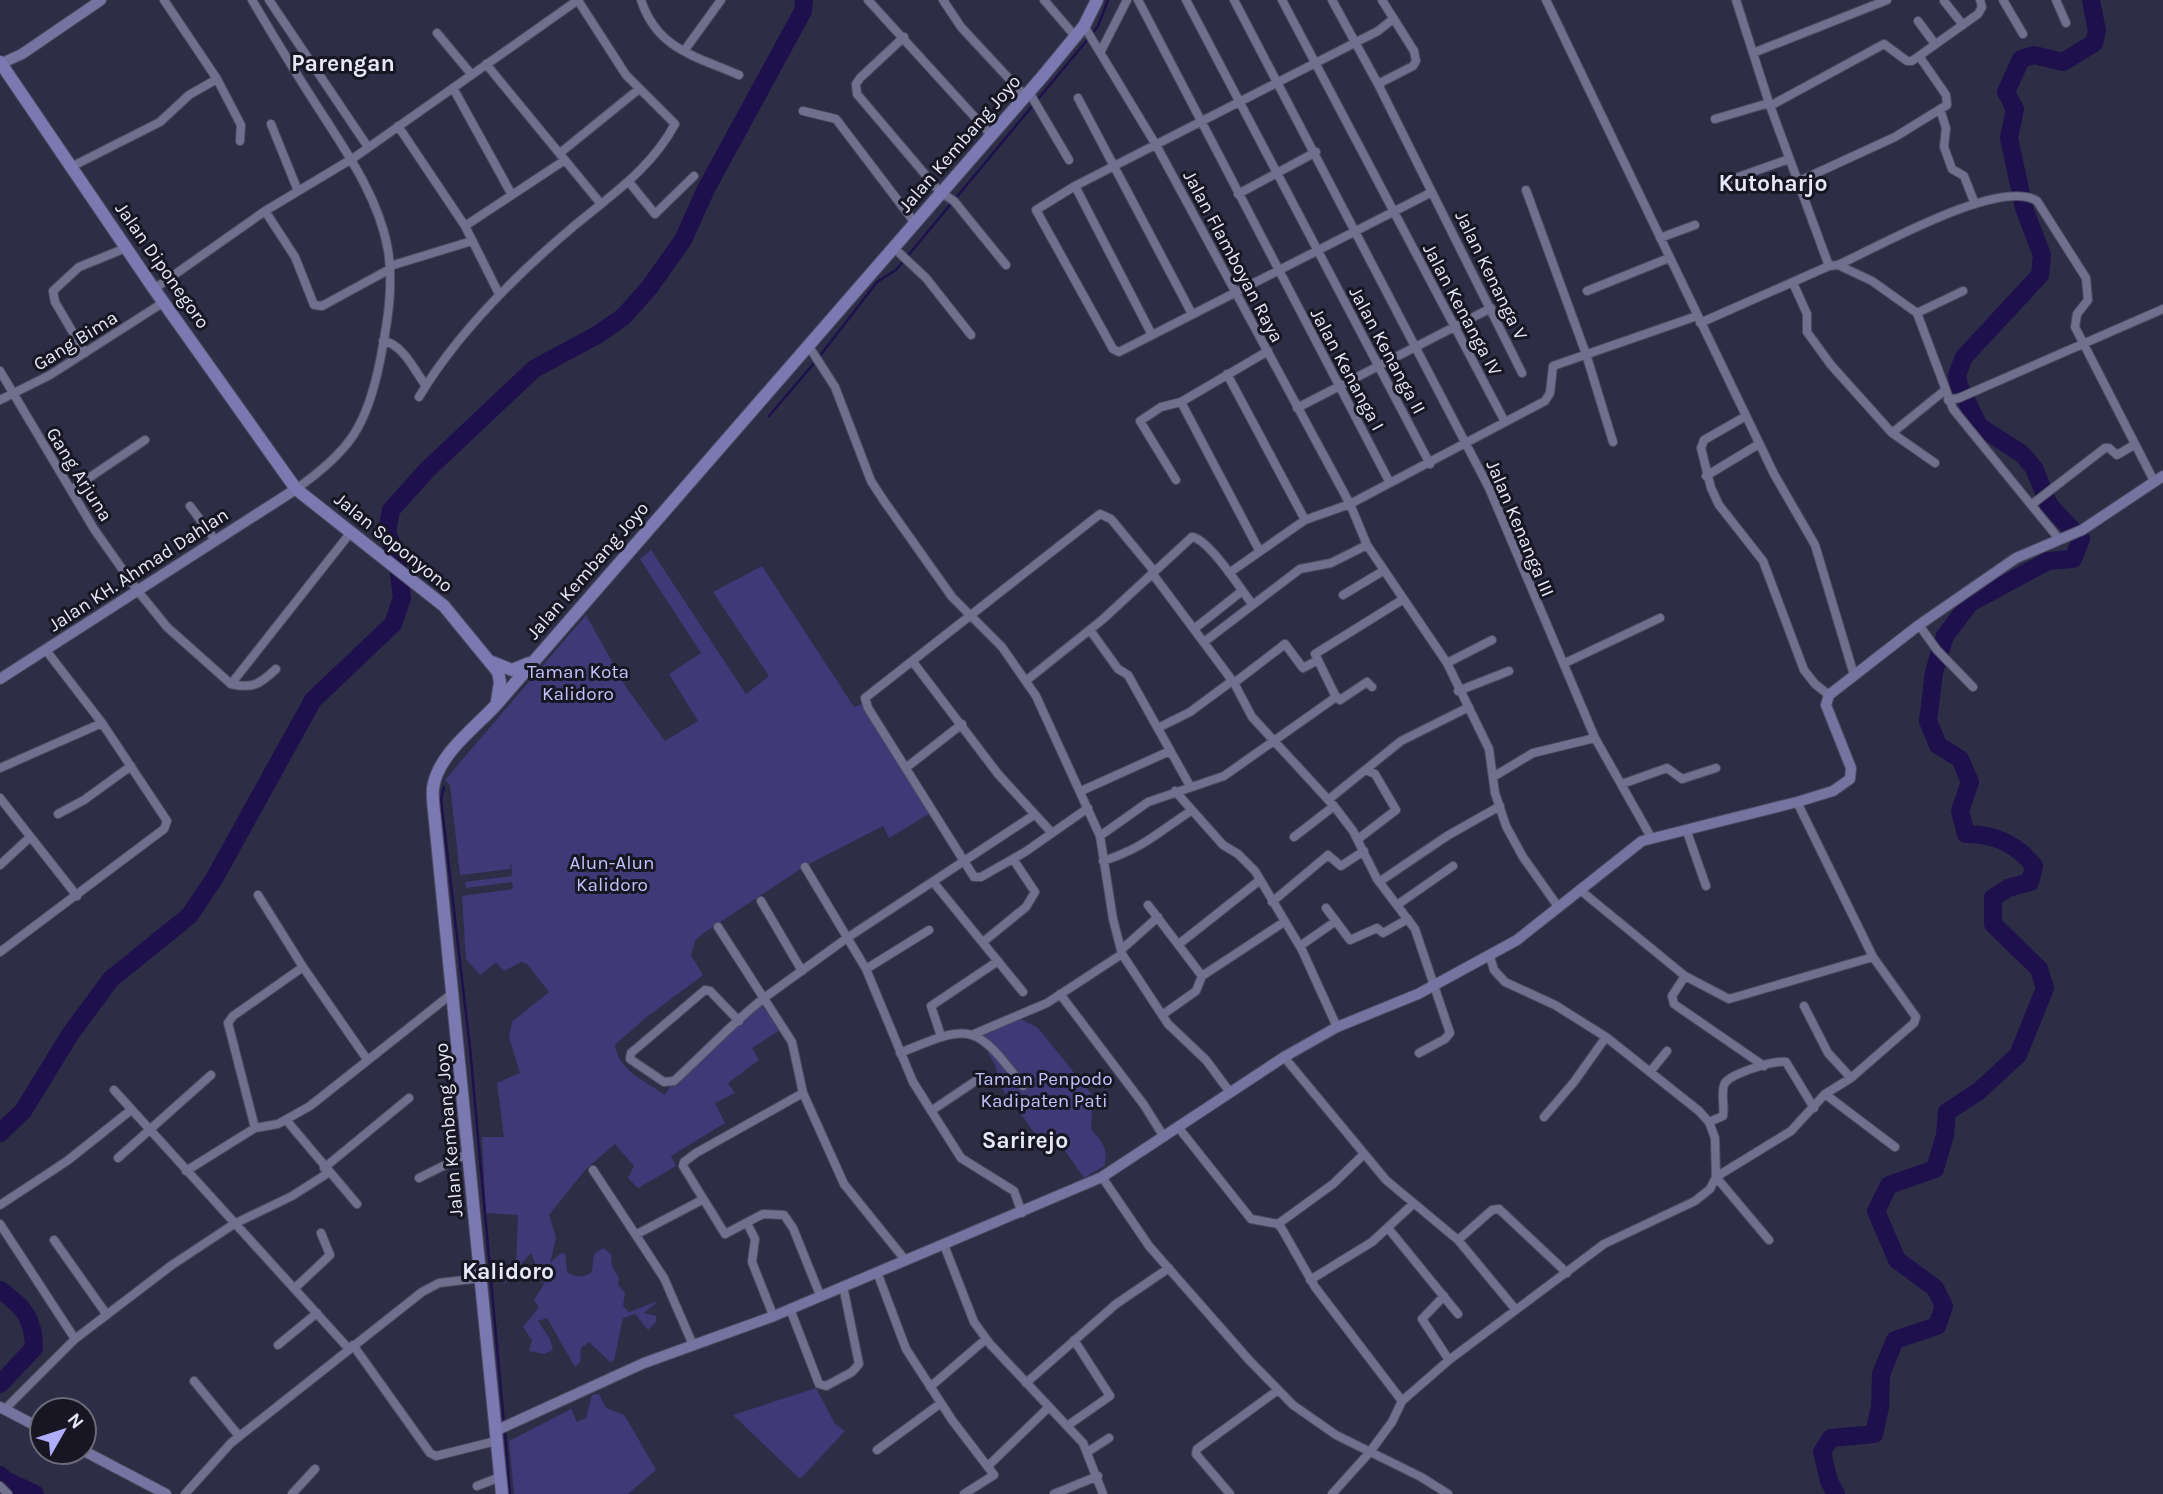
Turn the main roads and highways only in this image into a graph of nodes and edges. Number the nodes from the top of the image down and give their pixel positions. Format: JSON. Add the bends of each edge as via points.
{"nodes":[{"id":1,"x":1097,"y":0,"type":"edge"},
{"id":2,"x":0,"y":63,"type":"edge"},
{"id":3,"x":296,"y":489,"type":"joint"},
{"id":4,"x":535,"y":660,"type":"junction"},
{"id":5,"x":492,"y":662,"type":"junction"},
{"id":6,"x":496,"y":705,"type":"junction"},
{"id":7,"x":502,"y":1494,"type":"edge"}],
"edges":[{"from":1,"to":4,"type":"main road","name":"Jalan Kembang Joyo","via":[[1080,31],[1027,94]]},
{"from":2,"to":3,"type":"main road","name":"Jalan Diponegoro"},
{"from":3,"to":5,"type":"main road","name":"Jalan Soponyono","via":[[444,606]]},
{"from":4,"to":5,"type":"main road","via":[[512,670]]},
{"from":4,"to":6,"type":"main road","name":"Jalan Kembang Joyo"},
{"from":5,"to":6,"type":"main road","via":[[500,682]]},
{"from":6,"to":7,"type":"main road","name":"Jalan Kembang Joyo","via":[[442,765],[433,790],[500,1431]]}]}
